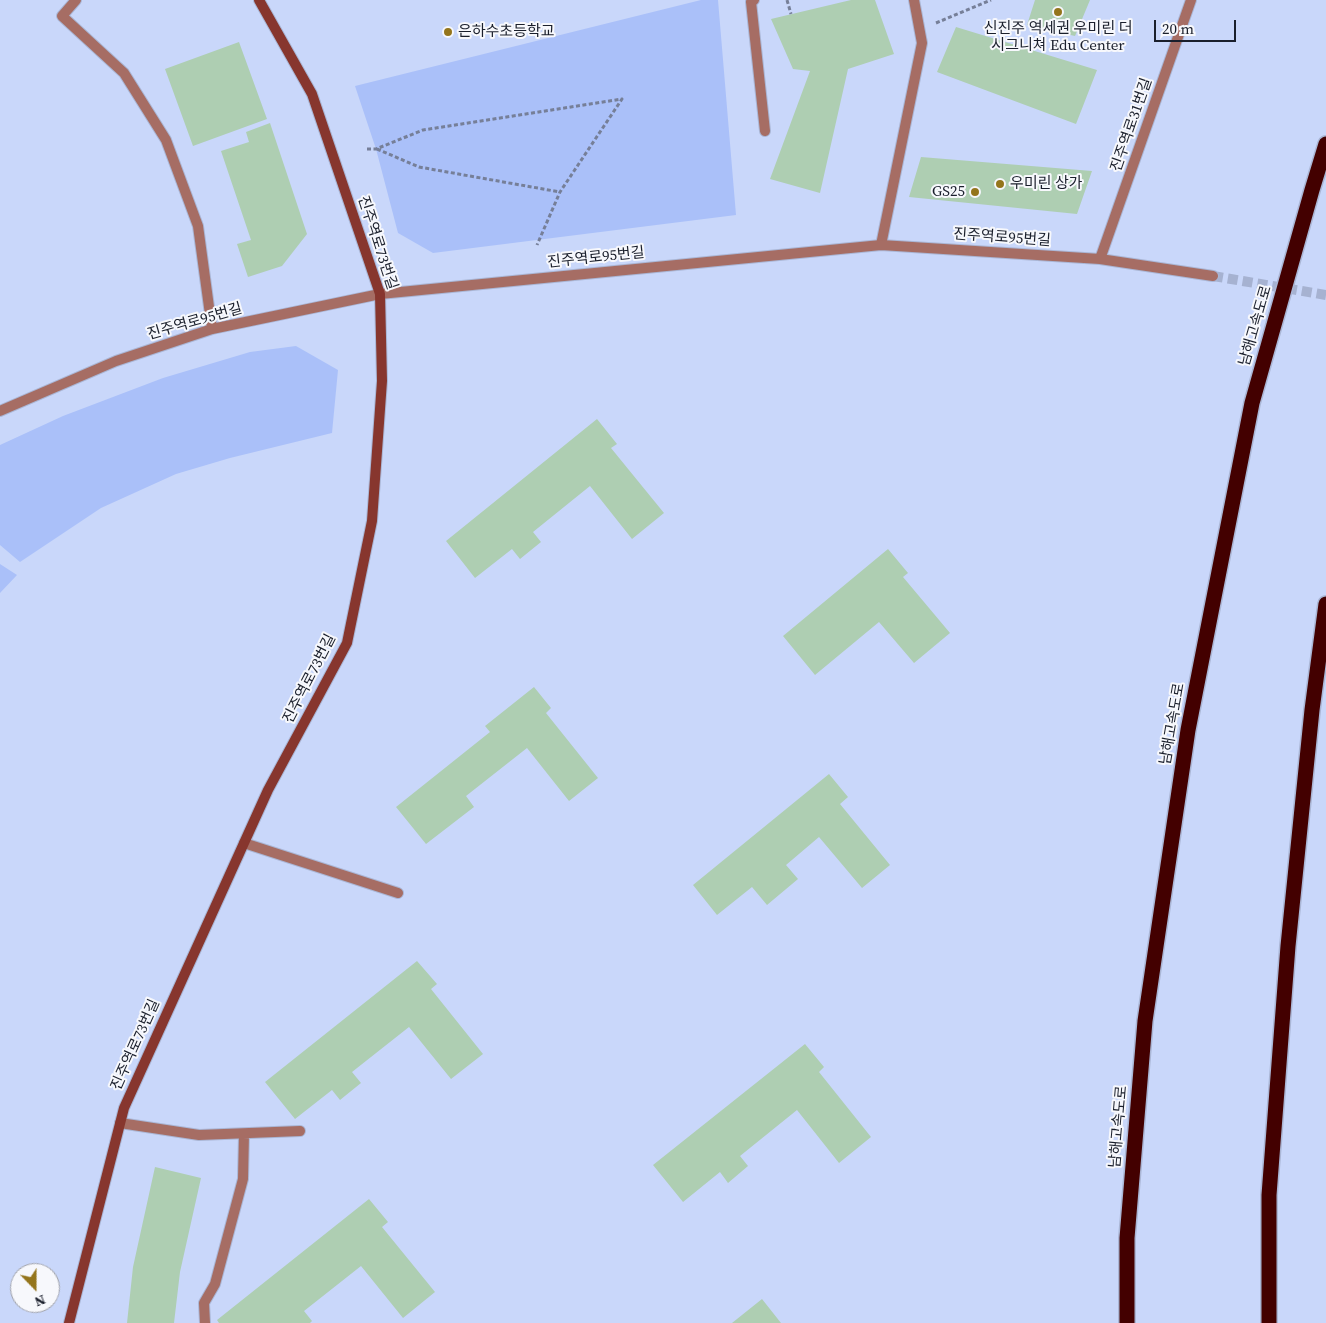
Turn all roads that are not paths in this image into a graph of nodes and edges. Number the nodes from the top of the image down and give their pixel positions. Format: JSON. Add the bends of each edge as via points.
{"nodes":[{"id":1,"x":76,"y":0,"type":"edge"},
{"id":2,"x":259,"y":0,"type":"edge"},
{"id":3,"x":754,"y":0,"type":"edge"},
{"id":4,"x":914,"y":0,"type":"edge"},
{"id":5,"x":1191,"y":0,"type":"edge"},
{"id":6,"x":765,"y":131,"type":"dead end"},
{"id":7,"x":1326,"y":144,"type":"edge"},
{"id":8,"x":881,"y":245,"type":"junction"},
{"id":9,"x":1100,"y":259,"type":"junction"},
{"id":10,"x":1212,"y":276,"type":"tunnel mouth"},
{"id":11,"x":380,"y":294,"type":"junction"},
{"id":12,"x":212,"y":329,"type":"junction"},
{"id":13,"x":0,"y":411,"type":"edge"},
{"id":14,"x":1326,"y":604,"type":"edge"},
{"id":15,"x":244,"y":843,"type":"junction"},
{"id":16,"x":398,"y":893,"type":"dead end"},
{"id":17,"x":120,"y":1123,"type":"junction"},
{"id":18,"x":300,"y":1132,"type":"dead end"},
{"id":19,"x":244,"y":1134,"type":"junction"},
{"id":20,"x":69,"y":1323,"type":"edge"},
{"id":21,"x":205,"y":1323,"type":"edge"},
{"id":22,"x":1127,"y":1323,"type":"edge"},
{"id":23,"x":1269,"y":1323,"type":"edge"}],
"edges":[{"from":1,"to":12,"type":"street","via":[[62,16],[124,73],[166,140],[198,226]]},
{"from":2,"to":11,"type":"street","name":"진주역로73번길","via":[[312,94]]},
{"from":3,"to":6,"type":"street","via":[[751,2]]},
{"from":4,"to":8,"type":"street","via":[[922,43]]},
{"from":5,"to":9,"type":"street","name":"진주역로31번길"},
{"from":7,"to":22,"type":"highway","name":"남해고속도로","via":[[1252,403],[1188,730],[1145,1021],[1127,1238]]},
{"from":8,"to":9,"type":"street","name":"진주역로95번길"},
{"from":8,"to":11,"type":"street","name":"진주역로95번길"},
{"from":9,"to":10,"type":"street","name":"진주역로95번길"},
{"from":11,"to":12,"type":"street","name":"진주역로95번길"},
{"from":11,"to":15,"type":"street","name":"진주역로73번길","via":[[382,381],[372,521],[347,643],[268,790]]},
{"from":12,"to":13,"type":"street","name":"진주역로95번길","via":[[116,361]]},
{"from":14,"to":23,"type":"highway","via":[[1288,946],[1269,1195]]},
{"from":15,"to":16,"type":"street"},
{"from":15,"to":17,"type":"street","name":"진주역로73번길"},
{"from":17,"to":19,"type":"street","via":[[199,1135]]},
{"from":17,"to":20,"type":"street","name":"진주역로73번길"},
{"from":18,"to":19,"type":"street"},
{"from":19,"to":21,"type":"street","via":[[242,1179],[215,1284],[204,1303]]}]}
